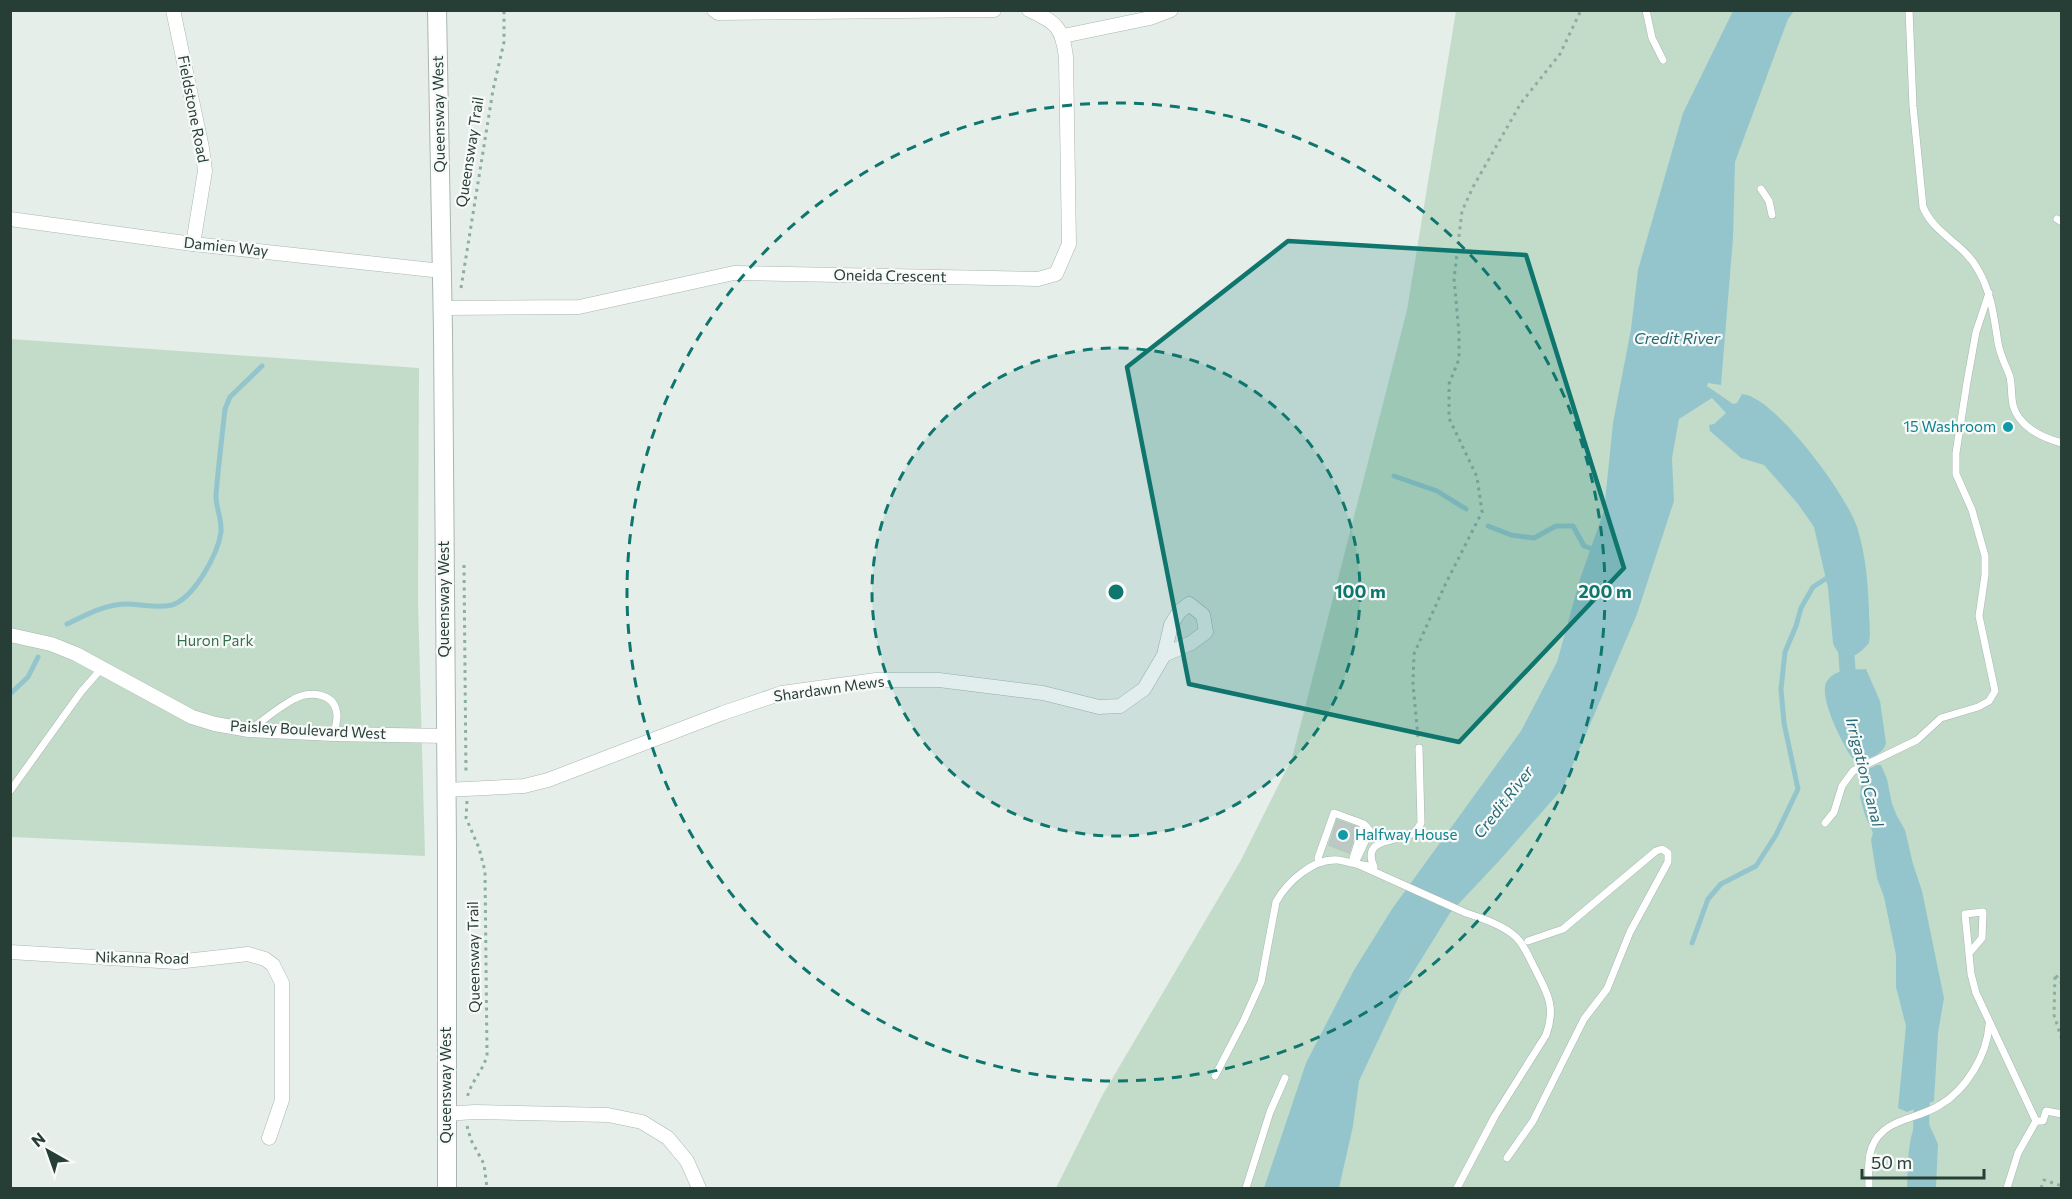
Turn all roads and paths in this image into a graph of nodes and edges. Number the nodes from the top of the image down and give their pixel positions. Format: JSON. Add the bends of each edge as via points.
{"nodes":[{"id":1,"x":173,"y":10,"type":"edge"},
{"id":2,"x":437,"y":10,"type":"edge"},
{"id":3,"x":504,"y":10,"type":"edge"},
{"id":4,"x":714,"y":10,"type":"edge"},
{"id":5,"x":994,"y":10,"type":"edge"},
{"id":6,"x":1029,"y":10,"type":"edge"},
{"id":7,"x":1171,"y":10,"type":"edge"},
{"id":8,"x":1581,"y":10,"type":"edge"},
{"id":9,"x":1646,"y":10,"type":"edge"},
{"id":10,"x":1909,"y":10,"type":"edge"},
{"id":11,"x":1063,"y":36,"type":"junction"},
{"id":12,"x":1663,"y":60,"type":"dead end"},
{"id":13,"x":1761,"y":189,"type":"dead end"},
{"id":14,"x":1772,"y":214,"type":"dead end"},
{"id":15,"x":10,"y":219,"type":"edge"},
{"id":16,"x":193,"y":244,"type":"junction"},
{"id":17,"x":442,"y":271,"type":"junction"},
{"id":18,"x":1989,"y":293,"type":"junction"},
{"id":19,"x":461,"y":298,"type":"dead end"},
{"id":20,"x":443,"y":308,"type":"junction"},
{"id":21,"x":2061,"y":443,"type":"edge"},
{"id":22,"x":464,"y":565,"type":"dead end"},
{"id":23,"x":10,"y":635,"type":"edge"},
{"id":24,"x":1164,"y":655,"type":"dead end"},
{"id":25,"x":101,"y":669,"type":"junction"},
{"id":26,"x":249,"y":730,"type":"junction"},
{"id":27,"x":334,"y":734,"type":"junction"},
{"id":28,"x":446,"y":736,"type":"junction"},
{"id":29,"x":1419,"y":748,"type":"joint"},
{"id":30,"x":466,"y":779,"type":"dead end"},
{"id":31,"x":446,"y":790,"type":"junction"},
{"id":32,"x":10,"y":791,"type":"edge"},
{"id":33,"x":466,"y":806,"type":"dead end"},
{"id":34,"x":1825,"y":823,"type":"dead end"},
{"id":35,"x":1366,"y":826,"type":"dead end"},
{"id":36,"x":1319,"y":862,"type":"junction"},
{"id":37,"x":1357,"y":864,"type":"junction"},
{"id":38,"x":1528,"y":941,"type":"dead end"},
{"id":39,"x":1971,"y":951,"type":"dead end"},
{"id":40,"x":10,"y":952,"type":"edge"},
{"id":41,"x":2061,"y":984,"type":"edge"},
{"id":42,"x":1989,"y":1025,"type":"junction"},
{"id":43,"x":2061,"y":1040,"type":"edge"},
{"id":44,"x":1215,"y":1076,"type":"dead end"},
{"id":45,"x":1285,"y":1078,"type":"dead end"},
{"id":46,"x":466,"y":1107,"type":"dead end"},
{"id":47,"x":446,"y":1114,"type":"junction"},
{"id":48,"x":2061,"y":1114,"type":"edge"},
{"id":49,"x":2036,"y":1121,"type":"junction"},
{"id":50,"x":466,"y":1131,"type":"dead end"},
{"id":51,"x":269,"y":1138,"type":"dead end"},
{"id":52,"x":1507,"y":1158,"type":"dead end"},
{"id":53,"x":2061,"y":1186,"type":"edge"},
{"id":54,"x":447,"y":1188,"type":"edge"},
{"id":55,"x":487,"y":1188,"type":"edge"},
{"id":56,"x":699,"y":1188,"type":"edge"},
{"id":57,"x":1246,"y":1188,"type":"edge"},
{"id":58,"x":1457,"y":1188,"type":"edge"},
{"id":59,"x":1869,"y":1188,"type":"edge"},
{"id":60,"x":2007,"y":1188,"type":"edge"},
{"id":61,"x":2041,"y":1188,"type":"edge"}],
"edges":[{"from":1,"to":16,"type":"street","name":"Fieldstone Road","via":[[205,171]]},
{"from":2,"to":17,"type":"street","name":"Queensway West"},
{"from":3,"to":19,"type":"path","name":"Queensway Trail","via":[[503,49],[492,90]]},
{"from":4,"to":5,"type":"street"},
{"from":6,"to":11,"type":"street"},
{"from":7,"to":11,"type":"street"},
{"from":8,"to":29,"type":"path","via":[[1560,54],[1521,103],[1462,211],[1454,279],[1459,359],[1449,384],[1449,418],[1478,477],[1482,512],[1414,654]]},
{"from":9,"to":12,"type":"lane","via":[[1652,38]]},
{"from":10,"to":18,"type":"lane","via":[[1923,207],[1937,230],[1967,254]]},
{"from":11,"to":20,"type":"street","name":"Oneida Crescent","via":[[1069,244],[1056,274],[1038,279],[734,273],[579,307]]},
{"from":13,"to":14,"type":"lane"},
{"from":15,"to":16,"type":"street","name":"Damien Way"},
{"from":16,"to":17,"type":"street","name":"Damien Way"},
{"from":17,"to":20,"type":"street","name":"Queensway West"},
{"from":18,"to":21,"type":"lane","via":[[2014,410],[2027,427]]},
{"from":18,"to":34,"type":"lane","via":[[1976,332],[1956,474],[1972,510],[1985,556],[1979,616],[1995,691],[1978,707],[1941,718],[1917,740],[1858,768],[1848,776],[1834,812]]},
{"from":20,"to":28,"type":"street","name":"Queensway West"},
{"from":22,"to":30,"type":"path"},
{"from":23,"to":25,"type":"street","name":"Paisley Boulevard West","via":[[51,644]]},
{"from":24,"to":31,"type":"street","name":"Shardawn Mews","via":[[1144,689],[1120,706],[1099,707],[1043,693],[939,680],[876,680],[782,693],[540,782]]},
{"from":25,"to":26,"type":"street","name":"Paisley Boulevard West","via":[[192,717]]},
{"from":25,"to":32,"type":"lane"},
{"from":26,"to":27,"type":"street","name":"Paisley Boulevard West"},
{"from":26,"to":27,"type":"lane","via":[[293,699],[314,694],[325,696],[335,707]]},
{"from":27,"to":28,"type":"street","name":"Paisley Boulevard West"},
{"from":28,"to":31,"type":"street","name":"Queensway West"},
{"from":29,"to":37,"type":"lane","via":[[1421,823],[1411,834],[1378,844],[1371,852],[1374,867]]},
{"from":31,"to":47,"type":"street","name":"Queensway West"},
{"from":33,"to":46,"type":"path","name":"Queensway Trail","via":[[466,818],[485,871],[487,1055],[469,1090]]},
{"from":35,"to":36,"type":"lane","via":[[1370,831],[1357,859],[1353,858],[1364,824],[1334,813]]},
{"from":36,"to":37,"type":"lane"},
{"from":36,"to":44,"type":"lane","via":[[1286,886],[1276,902],[1261,982]]},
{"from":37,"to":58,"type":"lane","via":[[1481,917],[1514,936],[1545,986],[1552,1011],[1546,1035],[1495,1116]]},
{"from":38,"to":52,"type":"lane","via":[[1563,929],[1656,851],[1668,853],[1668,862],[1630,932],[1607,989],[1584,1019],[1533,1121]]},
{"from":39,"to":42,"type":"lane","via":[[1982,938],[1983,912],[1965,914],[1971,974]]},
{"from":40,"to":51,"type":"street","name":"Nikanna Road","via":[[176,962],[248,954],[265,959],[273,965],[282,983],[282,1100]]},
{"from":41,"to":43,"type":"path","via":[[2055,974],[2054,1015]]},
{"from":42,"to":49,"type":"lane"},
{"from":42,"to":59,"type":"lane","via":[[1984,1049],[1955,1094],[1940,1106],[1894,1123],[1872,1146]]},
{"from":45,"to":57,"type":"lane"},
{"from":47,"to":54,"type":"street","name":"Queensway West"},
{"from":47,"to":56,"type":"street","via":[[608,1115],[642,1122],[668,1138],[687,1161]]},
{"from":48,"to":49,"type":"lane","via":[[2046,1111],[2043,1121]]},
{"from":49,"to":60,"type":"lane","via":[[2018,1153]]},
{"from":50,"to":55,"type":"path","via":[[484,1164]]},
{"from":53,"to":61,"type":"path","via":[[2044,1180]]}]}
